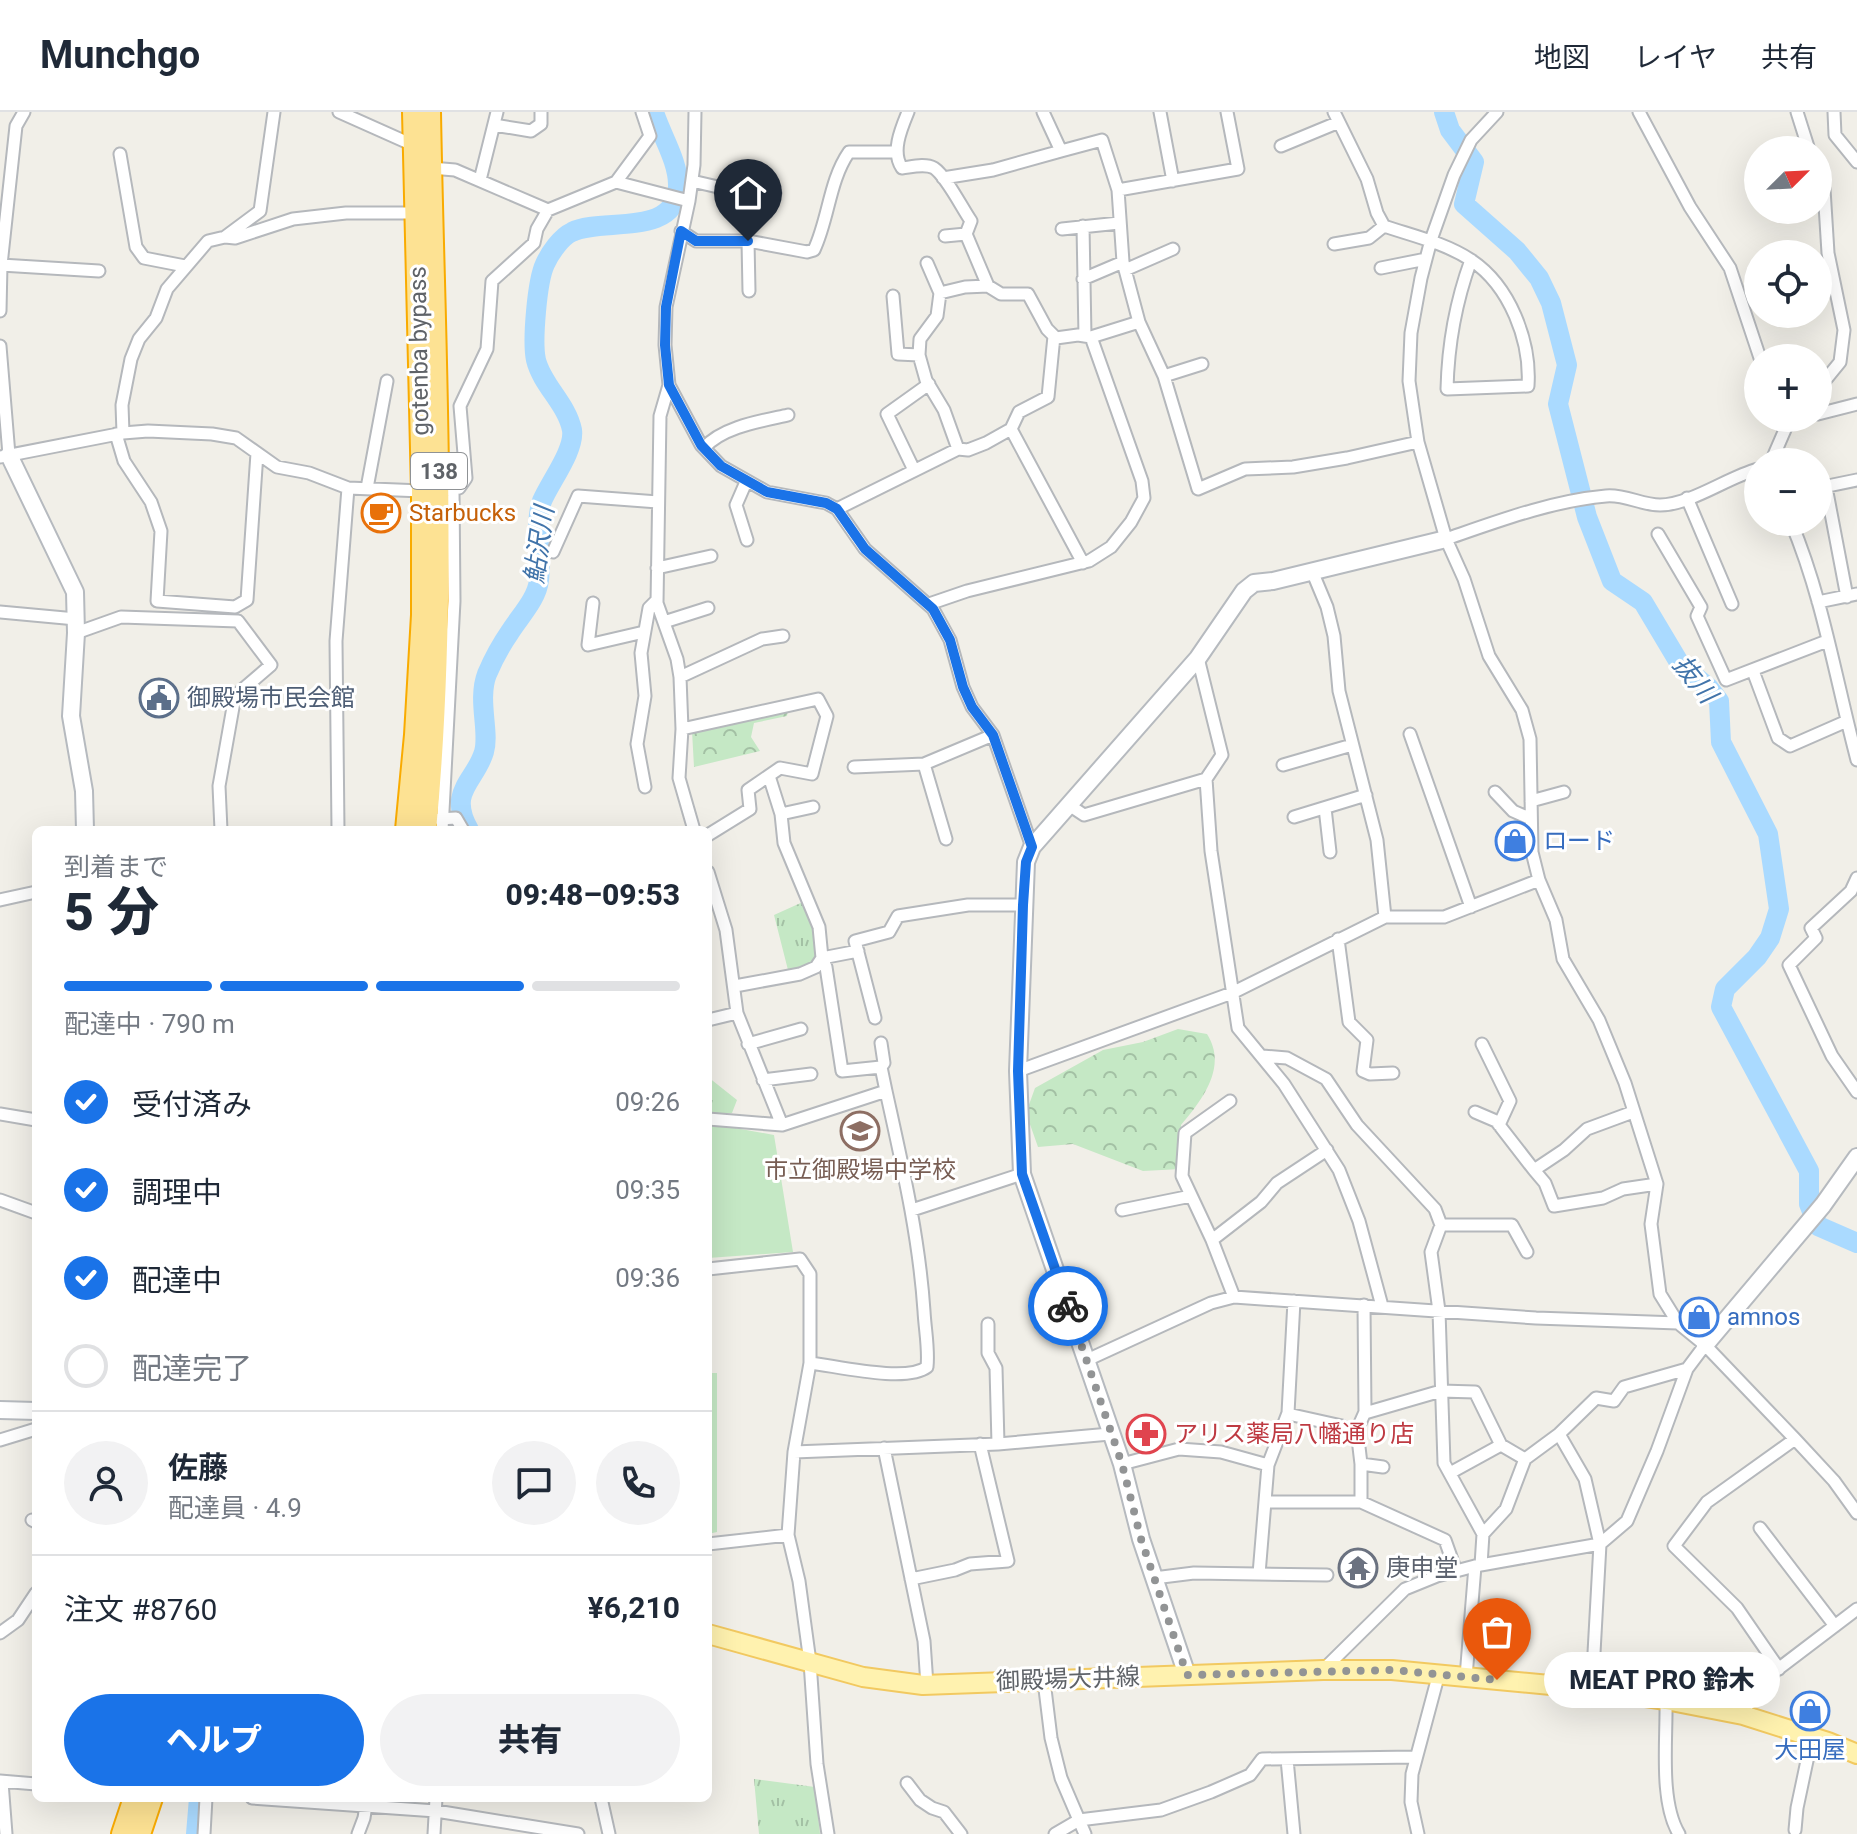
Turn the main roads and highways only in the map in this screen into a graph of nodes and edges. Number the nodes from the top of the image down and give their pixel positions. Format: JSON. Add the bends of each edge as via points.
{"nodes":[{"id":1,"x":413,"y":112,"type":"edge"},
{"id":2,"x":430,"y":112,"type":"edge"},
{"id":3,"x":439,"y":490,"type":"junction"},
{"id":4,"x":434,"y":824,"type":"edge"},
{"id":5,"x":406,"y":826,"type":"edge"},
{"id":6,"x":712,"y":1635,"type":"edge"},
{"id":7,"x":1857,"y":1754,"type":"edge"},
{"id":8,"x":145,"y":1811,"type":"edge"},
{"id":9,"x":126,"y":1834,"type":"edge"}],
"edges":[{"from":1,"to":3,"type":"highway","name":"gotenba bypass","number":"138","via":[[415,213]]},
{"from":2,"to":3,"type":"highway","name":"gotenba bypass","number":"138"},
{"from":3,"to":4,"type":"highway","name":"gotenba bypass","number":"138"},
{"from":3,"to":5,"type":"highway","name":"gotenba bypass","number":"138","via":[[422,615]]},
{"from":6,"to":7,"type":"main road","name":"御殿場大井線","via":[[863,1677],[927,1685],[1323,1670],[1439,1673],[1666,1700],[1743,1715]]},
{"from":8,"to":9,"type":"highway"}]}
